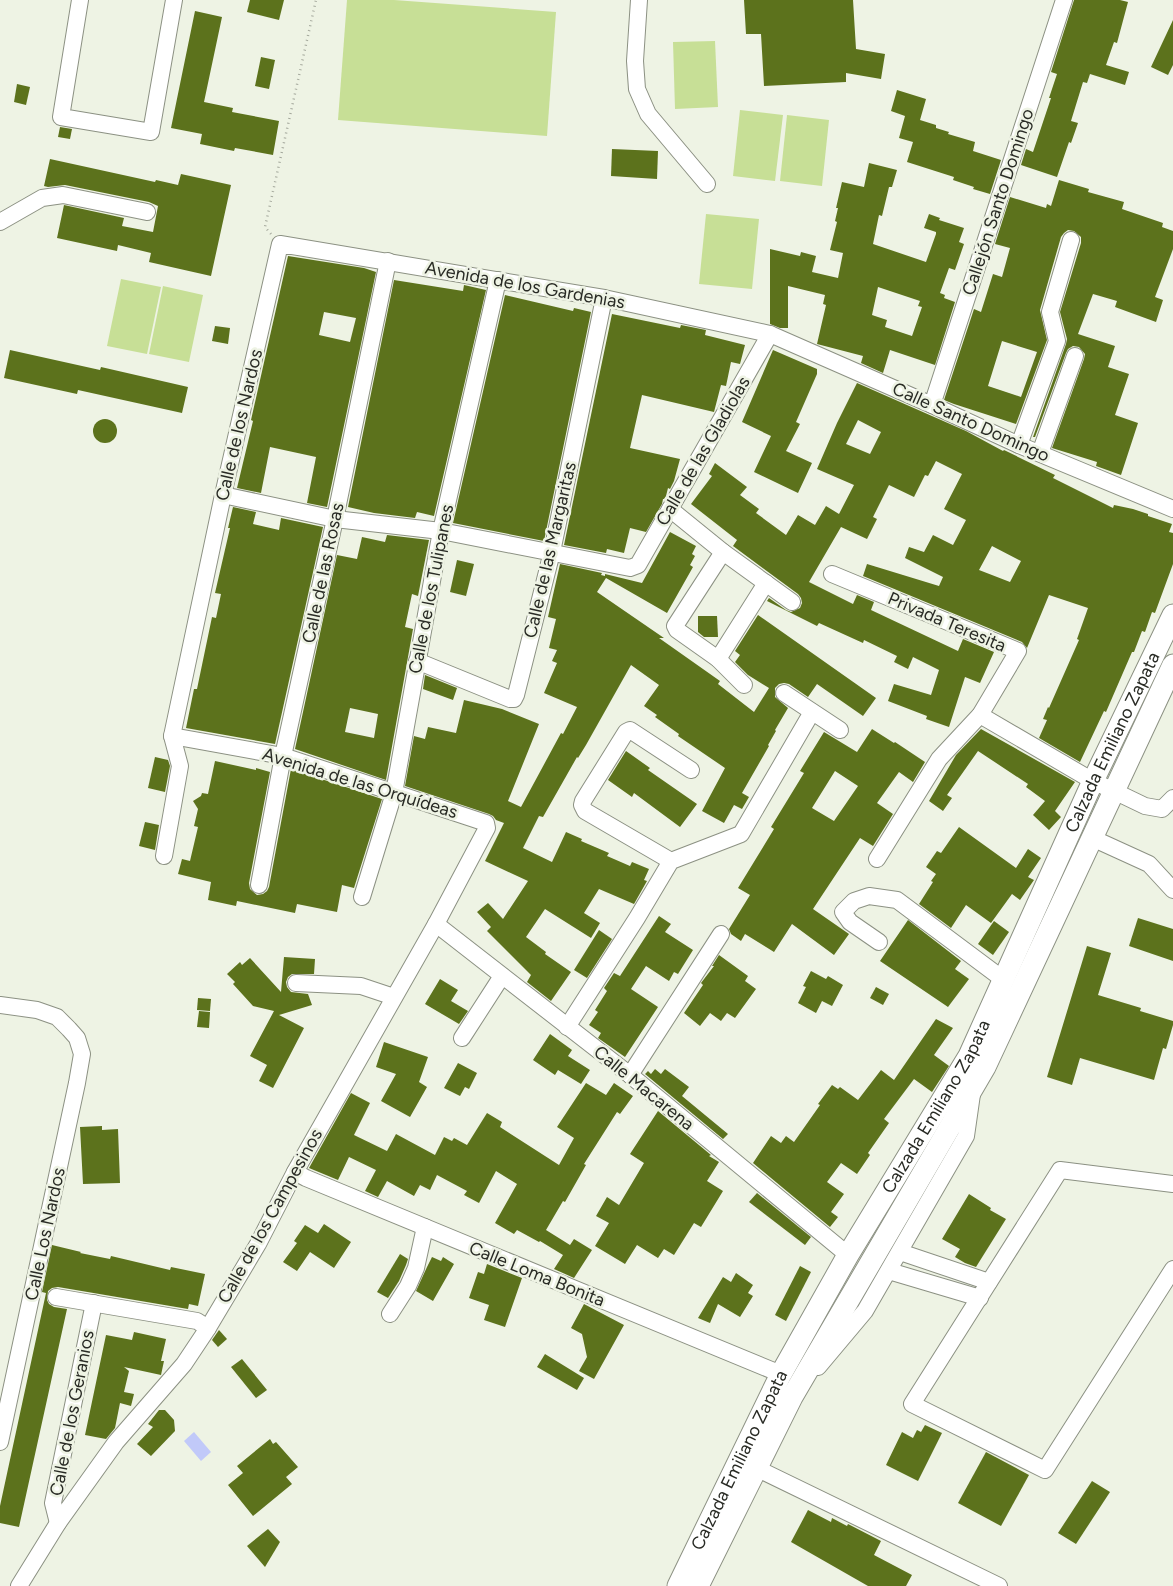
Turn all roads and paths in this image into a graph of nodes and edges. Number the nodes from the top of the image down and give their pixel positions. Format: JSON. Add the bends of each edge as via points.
{"nodes":[{"id":1,"x":80,"y":0,"type":"edge"},
{"id":2,"x":174,"y":0,"type":"edge"},
{"id":3,"x":316,"y":0,"type":"edge"},
{"id":4,"x":639,"y":0,"type":"edge"},
{"id":5,"x":1064,"y":0,"type":"edge"},
{"id":6,"x":707,"y":184,"type":"dead end"},
{"id":7,"x":147,"y":212,"type":"dead end"},
{"id":8,"x":0,"y":222,"type":"edge"},
{"id":9,"x":1071,"y":240,"type":"dead end"},
{"id":10,"x":280,"y":244,"type":"junction"},
{"id":11,"x":388,"y":261,"type":"junction"},
{"id":12,"x":498,"y":280,"type":"junction"},
{"id":13,"x":604,"y":298,"type":"junction"},
{"id":14,"x":770,"y":334,"type":"junction"},
{"id":15,"x":1075,"y":356,"type":"dead end"},
{"id":16,"x":932,"y":404,"type":"junction"},
{"id":17,"x":1019,"y":445,"type":"junction"},
{"id":18,"x":1040,"y":453,"type":"junction"},
{"id":19,"x":223,"y":495,"type":"junction"},
{"id":20,"x":670,"y":509,"type":"junction"},
{"id":21,"x":1173,"y":509,"type":"edge"},
{"id":22,"x":335,"y":519,"type":"junction"},
{"id":23,"x":441,"y":531,"type":"junction"},
{"id":24,"x":552,"y":552,"type":"junction"},
{"id":25,"x":723,"y":552,"type":"junction"},
{"id":26,"x":832,"y":574,"type":"dead end"},
{"id":27,"x":766,"y":583,"type":"junction"},
{"id":28,"x":792,"y":602,"type":"dead end"},
{"id":29,"x":1173,"y":615,"type":"edge"},
{"id":30,"x":718,"y":659,"type":"junction"},
{"id":31,"x":418,"y":661,"type":"junction"},
{"id":32,"x":1173,"y":664,"type":"edge"},
{"id":33,"x":744,"y":685,"type":"dead end"},
{"id":34,"x":784,"y":693,"type":"dead end"},
{"id":35,"x":812,"y":712,"type":"junction"},
{"id":36,"x":980,"y":715,"type":"junction"},
{"id":37,"x":840,"y":730,"type":"dead end"},
{"id":38,"x":172,"y":736,"type":"junction"},
{"id":39,"x":283,"y":756,"type":"junction"},
{"id":40,"x":691,"y":770,"type":"dead end"},
{"id":41,"x":1093,"y":780,"type":"junction"},
{"id":42,"x":1114,"y":791,"type":"junction"},
{"id":43,"x":394,"y":793,"type":"junction"},
{"id":44,"x":1173,"y":798,"type":"edge"},
{"id":45,"x":488,"y":825,"type":"joint"},
{"id":46,"x":1092,"y":838,"type":"junction"},
{"id":47,"x":164,"y":856,"type":"dead end"},
{"id":48,"x":877,"y":859,"type":"dead end"},
{"id":49,"x":671,"y":861,"type":"junction"},
{"id":50,"x":259,"y":885,"type":"dead end"},
{"id":51,"x":1173,"y":890,"type":"edge"},
{"id":52,"x":362,"y":897,"type":"dead end"},
{"id":53,"x":436,"y":924,"type":"junction"},
{"id":54,"x":721,"y":934,"type":"dead end"},
{"id":55,"x":879,"y":942,"type":"dead end"},
{"id":56,"x":502,"y":976,"type":"junction"},
{"id":57,"x":1004,"y":980,"type":"junction"},
{"id":58,"x":296,"y":983,"type":"dead end"},
{"id":59,"x":394,"y":997,"type":"junction"},
{"id":60,"x":0,"y":1006,"type":"edge"},
{"id":61,"x":567,"y":1027,"type":"junction"},
{"id":62,"x":462,"y":1038,"type":"dead end"},
{"id":63,"x":630,"y":1075,"type":"junction"},
{"id":64,"x":974,"y":1086,"type":"junction"},
{"id":65,"x":295,"y":1172,"type":"junction"},
{"id":66,"x":1173,"y":1184,"type":"edge"},
{"id":67,"x":425,"y":1227,"type":"junction"},
{"id":68,"x":900,"y":1252,"type":"junction"},
{"id":69,"x":848,"y":1255,"type":"junction"},
{"id":70,"x":1173,"y":1269,"type":"edge"},
{"id":71,"x":889,"y":1271,"type":"junction"},
{"id":72,"x":989,"y":1282,"type":"junction"},
{"id":73,"x":56,"y":1297,"type":"dead end"},
{"id":74,"x":980,"y":1298,"type":"junction"},
{"id":75,"x":94,"y":1303,"type":"junction"},
{"id":76,"x":390,"y":1314,"type":"dead end"},
{"id":77,"x":208,"y":1328,"type":"junction"},
{"id":78,"x":781,"y":1374,"type":"junction"},
{"id":79,"x":792,"y":1397,"type":"junction"},
{"id":80,"x":0,"y":1442,"type":"edge"},
{"id":81,"x":756,"y":1468,"type":"junction"},
{"id":82,"x":58,"y":1523,"type":"junction"},
{"id":83,"x":19,"y":1586,"type":"edge"},
{"id":84,"x":678,"y":1586,"type":"edge"},
{"id":85,"x":698,"y":1586,"type":"edge"},
{"id":86,"x":1000,"y":1586,"type":"edge"}],
"edges":[{"from":1,"to":2,"type":"street","via":[[61,116],[152,132]]},
{"from":3,"to":10,"type":"path","via":[[265,227]]},
{"from":4,"to":6,"type":"street","via":[[635,61],[638,89],[648,114]]},
{"from":5,"to":16,"type":"street","name":"Callejón Santo Domingo"},
{"from":7,"to":8,"type":"street","via":[[63,195],[42,198]]},
{"from":9,"to":17,"type":"street","via":[[1050,312],[1056,341]]},
{"from":10,"to":11,"type":"street","name":"Avenida de los Gardenias"},
{"from":10,"to":19,"type":"street","name":"Calle de los Nardos"},
{"from":11,"to":12,"type":"street","name":"Avenida de los Gardenias"},
{"from":11,"to":22,"type":"street","name":"Calle de las Rosas"},
{"from":12,"to":13,"type":"street","name":"Avenida de los Gardenias"},
{"from":12,"to":23,"type":"street","name":"Calle de los Tulipanes"},
{"from":13,"to":14,"type":"street","name":"Avenida de los Gardenias"},
{"from":13,"to":24,"type":"street","name":"Calle de las Margaritas"},
{"from":14,"to":16,"type":"street","name":"Calle Santo Domingo"},
{"from":14,"to":20,"type":"street","name":"Calle de las Gladiolas"},
{"from":15,"to":18,"type":"street"},
{"from":16,"to":17,"type":"street","name":"Calle Santo Domingo"},
{"from":17,"to":18,"type":"street","name":"Calle Santo Domingo"},
{"from":18,"to":21,"type":"street","name":"Calle Santo Domingo"},
{"from":19,"to":22,"type":"street"},
{"from":19,"to":38,"type":"street","name":"Calle de los Nardos"},
{"from":20,"to":24,"type":"street","name":"Calle de las Gladiolas","via":[[634,568]]},
{"from":20,"to":25,"type":"street"},
{"from":22,"to":23,"type":"street"},
{"from":22,"to":39,"type":"street","name":"Calle de las Rosas"},
{"from":23,"to":24,"type":"street"},
{"from":23,"to":31,"type":"street","name":"Calle de los Tulipanes"},
{"from":24,"to":31,"type":"street","name":"Calle de las Margaritas","via":[[514,699]]},
{"from":25,"to":27,"type":"street"},
{"from":25,"to":30,"type":"street","via":[[675,626],[676,630]]},
{"from":26,"to":36,"type":"street","name":"Privada Teresita","via":[[1018,651]]},
{"from":27,"to":28,"type":"street"},
{"from":27,"to":30,"type":"street"},
{"from":29,"to":41,"type":"main road","name":"Calzada Emiliano Zapata"},
{"from":30,"to":33,"type":"street"},
{"from":31,"to":43,"type":"street","name":"Calle de los Tulipanes"},
{"from":32,"to":42,"type":"main road","name":"Calzada Emiliano Zapata"},
{"from":34,"to":35,"type":"street"},
{"from":35,"to":37,"type":"street"},
{"from":35,"to":49,"type":"street","via":[[741,834]]},
{"from":36,"to":41,"type":"street"},
{"from":36,"to":48,"type":"street","via":[[939,759]]},
{"from":38,"to":39,"type":"street","name":"Avenida de las Orquídeas"},
{"from":38,"to":47,"type":"street","name":"Calle de los Nardos","via":[[180,766]]},
{"from":39,"to":43,"type":"street","name":"Avenida de las Orquídeas"},
{"from":39,"to":50,"type":"street","name":"Calle de las Rosas"},
{"from":40,"to":49,"type":"street","via":[[630,730],[583,800],[585,811]]},
{"from":41,"to":42,"type":"street"},
{"from":41,"to":57,"type":"main road","name":"Calzada Emiliano Zapata"},
{"from":42,"to":44,"type":"street","via":[[1145,806],[1162,809]]},
{"from":42,"to":46,"type":"main road","name":"Calzada Emiliano Zapata"},
{"from":43,"to":45,"type":"street","name":"Avenida de las Orquídeas"},
{"from":43,"to":52,"type":"street","name":"Calle de los Tulipanes"},
{"from":45,"to":53,"type":"street","name":"Calle de los Campesinos"},
{"from":46,"to":51,"type":"street","via":[[1149,864]]},
{"from":46,"to":64,"type":"main road","name":"Calzada Emiliano Zapata"},
{"from":49,"to":61,"type":"street"},
{"from":53,"to":56,"type":"street","name":"Calle Macarena"},
{"from":53,"to":59,"type":"street","name":"Calle de los Campesinos"},
{"from":54,"to":63,"type":"street"},
{"from":55,"to":57,"type":"street","via":[[850,922],[843,912],[854,901],[869,896],[897,900]]},
{"from":56,"to":61,"type":"street","name":"Calle Macarena"},
{"from":56,"to":62,"type":"street"},
{"from":57,"to":69,"type":"main road","name":"Calzada Emiliano Zapata","via":[[969,1056]]},
{"from":58,"to":59,"type":"street","via":[[361,986]]},
{"from":59,"to":65,"type":"street","name":"Calle de los Campesinos"},
{"from":60,"to":80,"type":"street","name":"Calle Los Nardos","via":[[37,1010],[58,1017],[77,1038],[82,1054]]},
{"from":61,"to":63,"type":"street","name":"Calle Macarena"},
{"from":63,"to":69,"type":"street","name":"Calle Macarena"},
{"from":64,"to":68,"type":"street","via":[[966,1136]]},
{"from":64,"to":79,"type":"main road","name":"Calzada Emiliano Zapata"},
{"from":65,"to":67,"type":"street","name":"Calle Loma Bonita"},
{"from":65,"to":77,"type":"street","name":"Calle de los Campesinos","via":[[258,1244]]},
{"from":66,"to":72,"type":"street","via":[[1060,1170]]},
{"from":67,"to":76,"type":"street","via":[[416,1268]]},
{"from":67,"to":78,"type":"street","name":"Calle Loma Bonita"},
{"from":68,"to":71,"type":"street"},
{"from":68,"to":72,"type":"street"},
{"from":69,"to":78,"type":"main road","name":"Calzada Emiliano Zapata"},
{"from":70,"to":74,"type":"street","via":[[1045,1470],[912,1404]]},
{"from":71,"to":74,"type":"street"},
{"from":71,"to":79,"type":"street","via":[[865,1311]]},
{"from":72,"to":74,"type":"street"},
{"from":73,"to":75,"type":"street"},
{"from":75,"to":77,"type":"street","via":[[197,1321]]},
{"from":75,"to":82,"type":"street","name":"Calle de los Geranios","via":[[53,1503]]},
{"from":77,"to":82,"type":"street","name":"Calle de los Campesinos","via":[[184,1364],[116,1442]]},
{"from":78,"to":84,"type":"main road","name":"Calzada Emiliano Zapata"},
{"from":79,"to":81,"type":"main road","name":"Calzada Emiliano Zapata"},
{"from":81,"to":85,"type":"main road","name":"Calzada Emiliano Zapata"},
{"from":81,"to":86,"type":"street"},
{"from":82,"to":83,"type":"street","name":"Calle de los Campesinos"}]}
